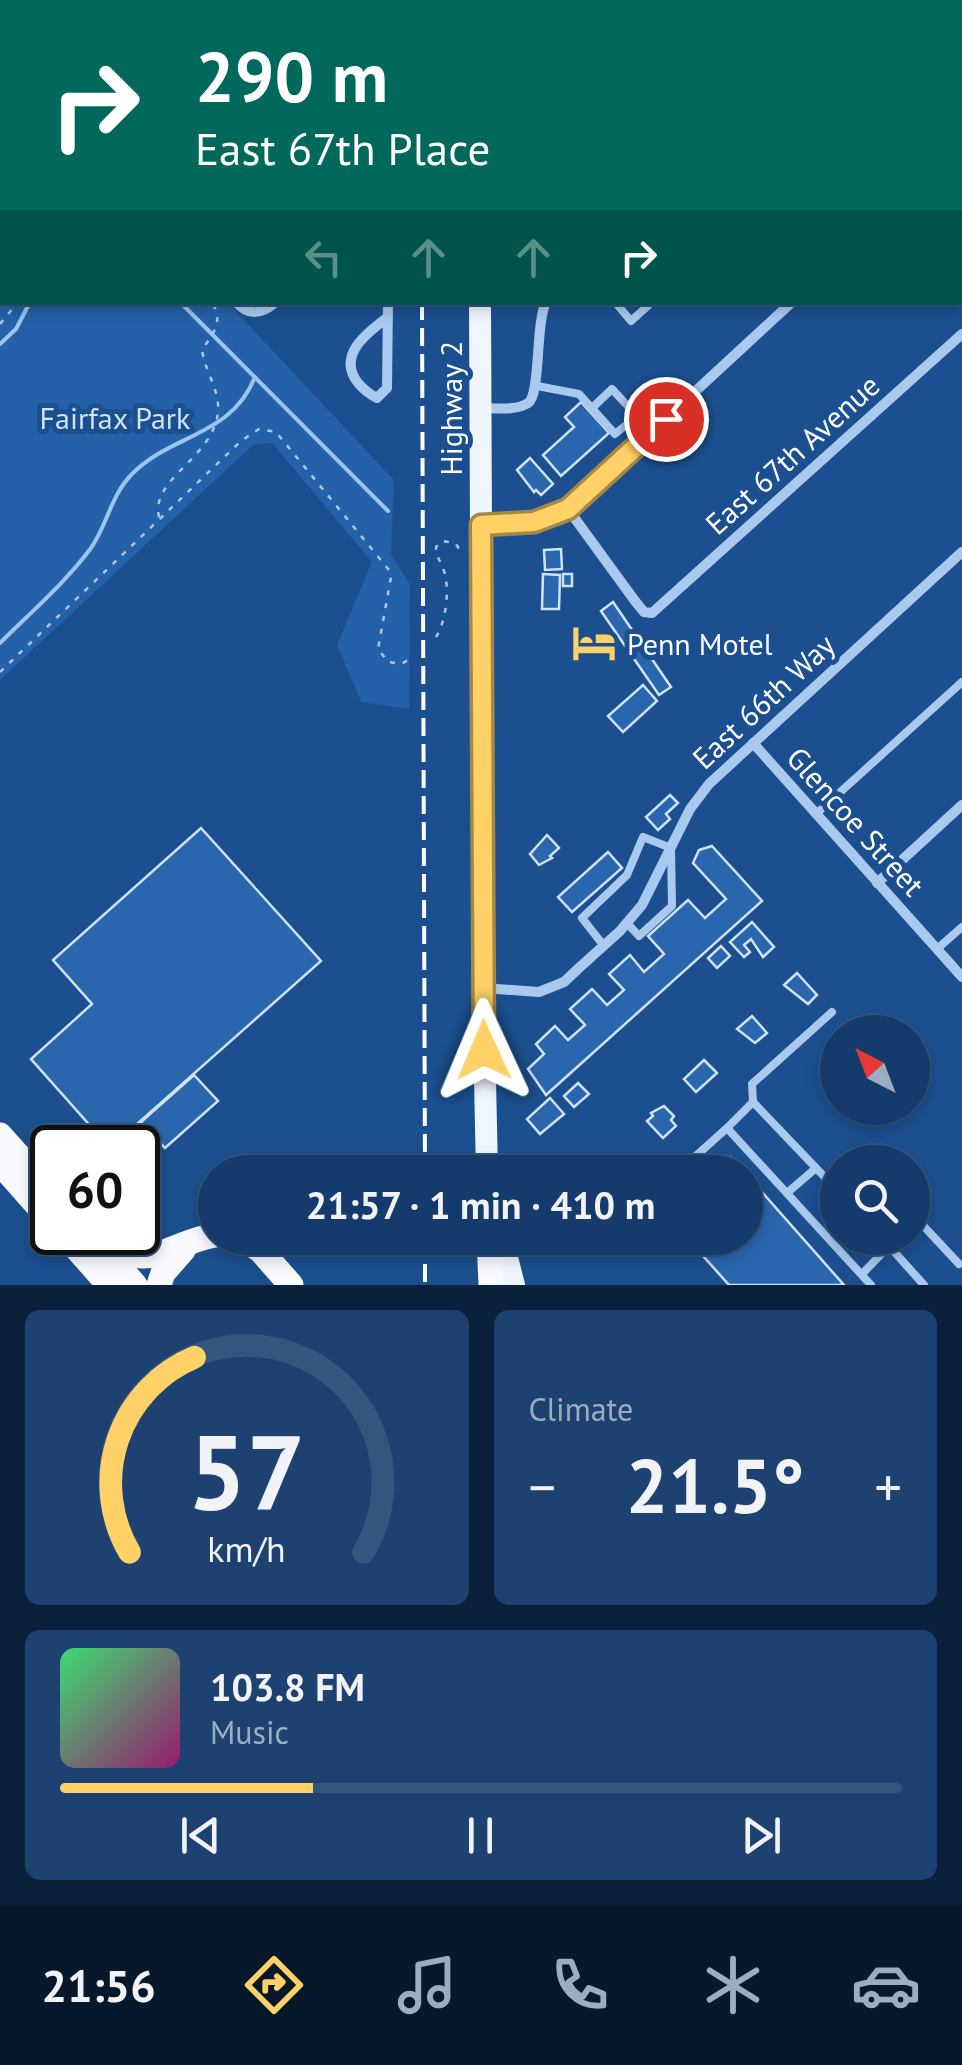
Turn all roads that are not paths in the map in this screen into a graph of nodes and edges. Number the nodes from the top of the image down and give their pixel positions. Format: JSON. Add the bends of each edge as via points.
{"nodes":[{"id":1,"x":240,"y":305,"type":"edge"},
{"id":2,"x":272,"y":305,"type":"edge"},
{"id":3,"x":388,"y":305,"type":"edge"},
{"id":4,"x":480,"y":305,"type":"edge"},
{"id":5,"x":545,"y":305,"type":"edge"},
{"id":6,"x":617,"y":305,"type":"edge"},
{"id":7,"x":649,"y":305,"type":"edge"},
{"id":8,"x":789,"y":305,"type":"edge"},
{"id":9,"x":388,"y":317,"type":"junction"},
{"id":10,"x":962,"y":334,"type":"edge"},
{"id":11,"x":536,"y":386,"type":"junction"},
{"id":12,"x":480,"y":408,"type":"junction"},
{"id":13,"x":592,"y":408,"type":"junction"},
{"id":14,"x":568,"y":509,"type":"junction"},
{"id":15,"x":481,"y":525,"type":"junction"},
{"id":16,"x":962,"y":552,"type":"edge"},
{"id":17,"x":962,"y":682,"type":"edge"},
{"id":18,"x":753,"y":743,"type":"junction"},
{"id":19,"x":962,"y":805,"type":"edge"},
{"id":20,"x":816,"y":814,"type":"junction"},
{"id":21,"x":671,"y":848,"type":"junction"},
{"id":22,"x":877,"y":883,"type":"junction"},
{"id":23,"x":628,"y":923,"type":"junction"},
{"id":24,"x":962,"y":927,"type":"edge"},
{"id":25,"x":604,"y":946,"type":"junction"},
{"id":26,"x":937,"y":950,"type":"junction"},
{"id":27,"x":962,"y":977,"type":"edge"},
{"id":28,"x":482,"y":988,"type":"junction"},
{"id":29,"x":832,"y":1012,"type":"dead end"},
{"id":30,"x":753,"y":1102,"type":"junction"},
{"id":31,"x":727,"y":1128,"type":"junction"},
{"id":32,"x":0,"y":1135,"type":"edge"},
{"id":33,"x":487,"y":1155,"type":"edge"},
{"id":34,"x":697,"y":1155,"type":"edge"},
{"id":35,"x":0,"y":1163,"type":"edge"},
{"id":36,"x":816,"y":1168,"type":"junction"},
{"id":37,"x":30,"y":1169,"type":"edge"},
{"id":38,"x":820,"y":1172,"type":"edge"},
{"id":39,"x":787,"y":1193,"type":"junction"},
{"id":40,"x":30,"y":1197,"type":"edge"},
{"id":41,"x":930,"y":1233,"type":"edge"},
{"id":42,"x":198,"y":1240,"type":"edge"},
{"id":43,"x":198,"y":1242,"type":"edge"},
{"id":44,"x":160,"y":1254,"type":"edge"},
{"id":45,"x":82,"y":1255,"type":"edge"},
{"id":46,"x":110,"y":1255,"type":"edge"},
{"id":47,"x":131,"y":1255,"type":"edge"},
{"id":48,"x":157,"y":1255,"type":"edge"},
{"id":49,"x":264,"y":1255,"type":"edge"},
{"id":50,"x":494,"y":1255,"type":"edge"},
{"id":51,"x":497,"y":1255,"type":"edge"},
{"id":52,"x":502,"y":1255,"type":"edge"},
{"id":53,"x":881,"y":1255,"type":"edge"},
{"id":54,"x":898,"y":1255,"type":"edge"},
{"id":55,"x":961,"y":1265,"type":"edge"},
{"id":56,"x":862,"y":1274,"type":"junction"},
{"id":57,"x":109,"y":1285,"type":"edge"},
{"id":58,"x":135,"y":1285,"type":"edge"},
{"id":59,"x":159,"y":1285,"type":"edge"},
{"id":60,"x":290,"y":1285,"type":"edge"},
{"id":61,"x":491,"y":1285,"type":"edge"},
{"id":62,"x":501,"y":1285,"type":"edge"},
{"id":63,"x":514,"y":1285,"type":"edge"},
{"id":64,"x":870,"y":1285,"type":"edge"},
{"id":65,"x":924,"y":1285,"type":"edge"}],
"edges":[{"from":1,"to":2,"type":"street","via":[[254,314]]},
{"from":3,"to":9,"type":"street"},
{"from":4,"to":12,"type":"main road","name":"Highway 2"},
{"from":5,"to":11,"type":"street","via":[[537,330]]},
{"from":6,"to":7,"type":"lane","via":[[630,321]]},
{"from":8,"to":14,"type":"street"},
{"from":9,"to":9,"type":"street","via":[[386,388],[377,398],[354,377],[351,358],[360,340]]},
{"from":10,"to":14,"type":"street","name":"East 67th Avenue","via":[[656,611],[648,614],[634,601]]},
{"from":11,"to":12,"type":"street","via":[[524,406]]},
{"from":11,"to":13,"type":"lane","via":[[579,394]]},
{"from":12,"to":15,"type":"main road","name":"Highway 2"},
{"from":13,"to":13,"type":"lane","via":[[616,434],[636,416],[612,389]]},
{"from":14,"to":15,"type":"street","via":[[534,522]]},
{"from":15,"to":28,"type":"main road","name":"Highway 2"},
{"from":16,"to":18,"type":"street","name":"East 66th Way"},
{"from":17,"to":20,"type":"lane"},
{"from":18,"to":20,"type":"street","name":"Glencoe Street"},
{"from":18,"to":21,"type":"street","name":"East 66th Way","via":[[695,800]]},
{"from":19,"to":22,"type":"street"},
{"from":20,"to":22,"type":"street","name":"Glencoe Street"},
{"from":21,"to":23,"type":"street","name":"East 66th Way"},
{"from":21,"to":23,"type":"lane","via":[[672,906],[640,936]]},
{"from":21,"to":25,"type":"lane","via":[[643,837],[627,875],[582,918]]},
{"from":22,"to":26,"type":"street","name":"Glencoe Street"},
{"from":23,"to":25,"type":"street","name":"East 66th Way"},
{"from":24,"to":26,"type":"lane"},
{"from":25,"to":28,"type":"street","name":"East 66th Way","via":[[551,988]]},
{"from":26,"to":27,"type":"street","name":"Glencoe Street"},
{"from":28,"to":33,"type":"main road","name":"Highway 2"},
{"from":29,"to":30,"type":"lane","via":[[752,1084]]},
{"from":30,"to":31,"type":"lane"},
{"from":30,"to":36,"type":"lane"},
{"from":31,"to":34,"type":"lane"},
{"from":31,"to":39,"type":"lane"},
{"from":32,"to":37,"type":"highway"},
{"from":35,"to":40,"type":"highway"},
{"from":36,"to":38,"type":"lane"},
{"from":36,"to":39,"type":"lane"},
{"from":39,"to":56,"type":"lane"},
{"from":41,"to":55,"type":"lane"},
{"from":42,"to":44,"type":"highway"},
{"from":43,"to":59,"type":"highway","via":[[171,1262]]},
{"from":45,"to":57,"type":"highway"},
{"from":46,"to":58,"type":"highway"},
{"from":47,"to":48,"type":"highway"},
{"from":49,"to":60,"type":"highway"},
{"from":50,"to":61,"type":"highway"},
{"from":51,"to":62,"type":"main road"},
{"from":52,"to":63,"type":"main road"},
{"from":53,"to":56,"type":"lane"},
{"from":54,"to":65,"type":"lane"},
{"from":56,"to":64,"type":"lane"}]}
